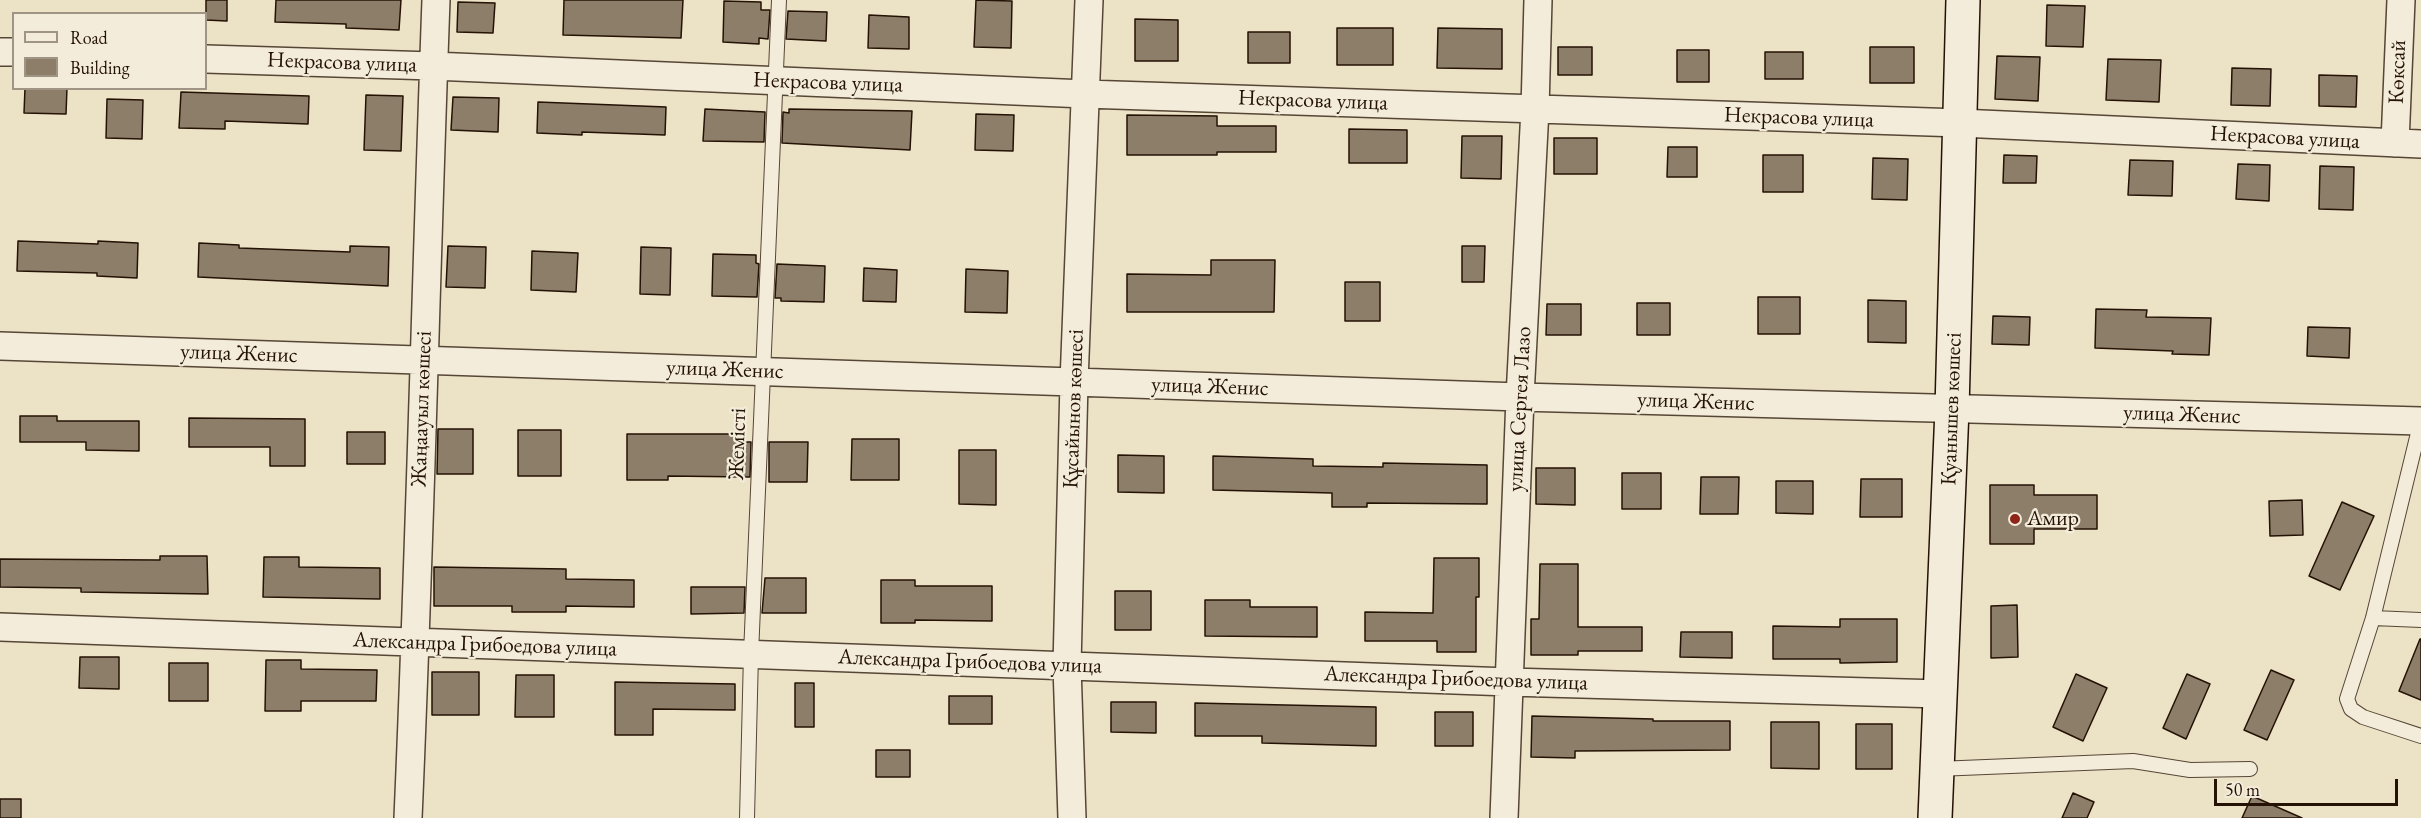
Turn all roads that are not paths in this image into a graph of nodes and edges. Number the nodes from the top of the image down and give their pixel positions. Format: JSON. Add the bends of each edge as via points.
{"nodes":[{"id":1,"x":436,"y":0,"type":"edge"},
{"id":2,"x":779,"y":0,"type":"edge"},
{"id":3,"x":1089,"y":0,"type":"edge"},
{"id":4,"x":1538,"y":0,"type":"edge"},
{"id":5,"x":1963,"y":0,"type":"edge"},
{"id":6,"x":2400,"y":0,"type":"edge"},
{"id":7,"x":207,"y":58,"type":"edge"},
{"id":8,"x":434,"y":66,"type":"junction"},
{"id":9,"x":775,"y":80,"type":"junction"},
{"id":10,"x":1085,"y":94,"type":"junction"},
{"id":11,"x":1535,"y":109,"type":"junction"},
{"id":12,"x":1960,"y":123,"type":"junction"},
{"id":13,"x":2408,"y":144,"type":"edge"},
{"id":14,"x":0,"y":346,"type":"edge"},
{"id":15,"x":423,"y":360,"type":"junction"},
{"id":16,"x":762,"y":372,"type":"junction"},
{"id":17,"x":1074,"y":382,"type":"junction"},
{"id":18,"x":1520,"y":398,"type":"junction"},
{"id":19,"x":1952,"y":409,"type":"junction"},
{"id":20,"x":2421,"y":421,"type":"edge"},
{"id":21,"x":2373,"y":618,"type":"junction"},
{"id":22,"x":2421,"y":620,"type":"edge"},
{"id":23,"x":0,"y":627,"type":"edge"},
{"id":24,"x":416,"y":642,"type":"junction"},
{"id":25,"x":751,"y":654,"type":"junction"},
{"id":26,"x":1067,"y":666,"type":"junction"},
{"id":27,"x":1509,"y":682,"type":"junction"},
{"id":28,"x":1941,"y":694,"type":"junction"},
{"id":29,"x":2421,"y":736,"type":"edge"},
{"id":30,"x":1937,"y":769,"type":"junction"},
{"id":31,"x":2250,"y":769,"type":"dead end"},
{"id":32,"x":408,"y":818,"type":"edge"},
{"id":33,"x":747,"y":818,"type":"edge"},
{"id":34,"x":1072,"y":818,"type":"edge"},
{"id":35,"x":1504,"y":818,"type":"edge"},
{"id":36,"x":1935,"y":818,"type":"edge"}],
"edges":[{"from":1,"to":8,"type":"street","name":"Жаңаауыл көшесі"},
{"from":2,"to":9,"type":"lane","name":"Жемісті"},
{"from":3,"to":10,"type":"street","name":"Құсайынов көшесі"},
{"from":4,"to":11,"type":"street","name":"улица Сергея Лазо"},
{"from":5,"to":12,"type":"street","name":"Қуанышев көшесі"},
{"from":6,"to":13,"type":"street","name":"Көксай"},
{"from":7,"to":8,"type":"street","name":"Некрасова улица"},
{"from":8,"to":9,"type":"street","name":"Некрасова улица"},
{"from":8,"to":15,"type":"street","name":"Жаңаауыл көшесі"},
{"from":9,"to":10,"type":"street","name":"Некрасова улица"},
{"from":9,"to":16,"type":"lane","name":"Жемісті"},
{"from":10,"to":11,"type":"street","name":"Некрасова улица"},
{"from":10,"to":17,"type":"street","name":"Құсайынов көшесі"},
{"from":11,"to":12,"type":"street","name":"Некрасова улица"},
{"from":11,"to":18,"type":"street","name":"улица Сергея Лазо"},
{"from":12,"to":13,"type":"street","name":"Некрасова улица"},
{"from":12,"to":19,"type":"street","name":"Қуанышев көшесі"},
{"from":14,"to":15,"type":"street","name":"улица Женис"},
{"from":15,"to":16,"type":"street","name":"улица Женис"},
{"from":15,"to":24,"type":"street","name":"Жаңаауыл көшесі"},
{"from":16,"to":17,"type":"street","name":"улица Женис"},
{"from":16,"to":25,"type":"lane","name":"Жемісті"},
{"from":17,"to":18,"type":"street","name":"улица Женис"},
{"from":17,"to":26,"type":"street","name":"Құсайынов көшесі"},
{"from":18,"to":19,"type":"street","name":"улица Женис"},
{"from":18,"to":27,"type":"street","name":"улица Сергея Лазо"},
{"from":19,"to":20,"type":"street","name":"улица Женис"},
{"from":19,"to":28,"type":"street","name":"Қуанышев көшесі"},
{"from":20,"to":21,"type":"lane"},
{"from":21,"to":22,"type":"lane"},
{"from":21,"to":29,"type":"lane","via":[[2349,688],[2347,699],[2351,709],[2363,717]]},
{"from":23,"to":24,"type":"street","name":"Александра Грибоедова улица"},
{"from":24,"to":25,"type":"street","name":"Александра Грибоедова улица"},
{"from":24,"to":32,"type":"street","name":"Жаңаауыл көшесі"},
{"from":25,"to":26,"type":"street","name":"Александра Грибоедова улица"},
{"from":25,"to":33,"type":"lane","name":"Жемісті"},
{"from":26,"to":27,"type":"street","name":"Александра Грибоедова улица"},
{"from":26,"to":34,"type":"street","name":"Құсайынов көшесі"},
{"from":27,"to":28,"type":"street","name":"Александра Грибоедова улица"},
{"from":27,"to":35,"type":"street","name":"улица Сергея Лазо"},
{"from":28,"to":30,"type":"street","name":"Қуанышев көшесі"},
{"from":30,"to":31,"type":"lane","via":[[2133,761],[2190,770]]},
{"from":30,"to":36,"type":"street","name":"Қуанышев көшесі"}]}
